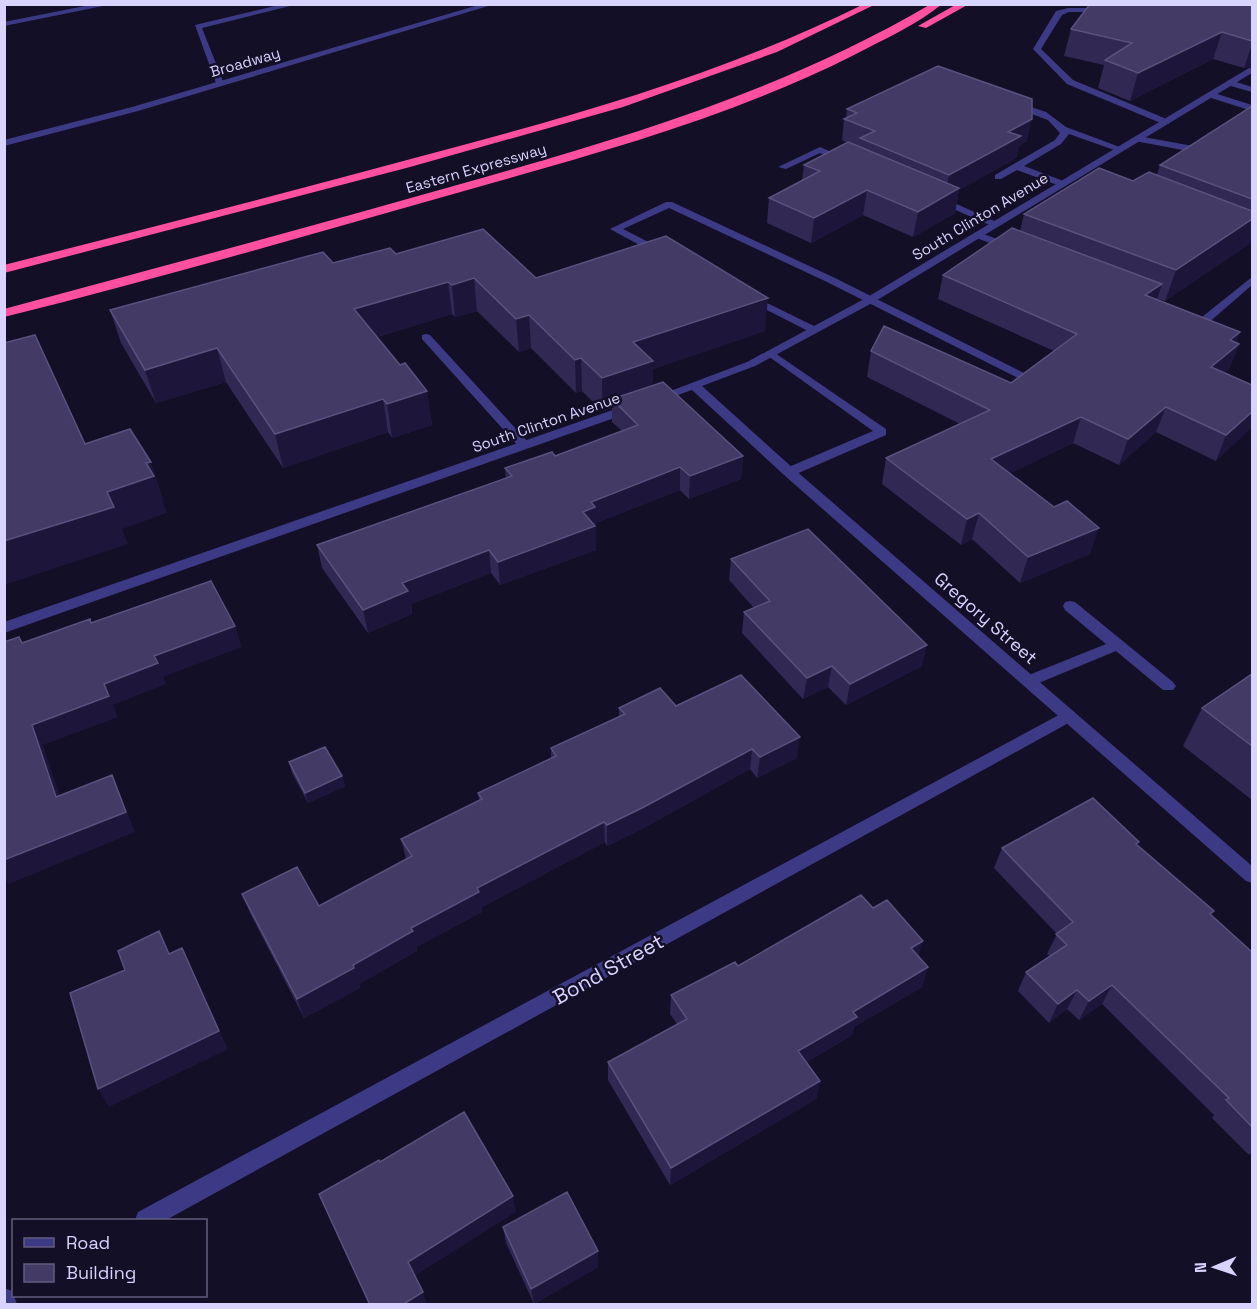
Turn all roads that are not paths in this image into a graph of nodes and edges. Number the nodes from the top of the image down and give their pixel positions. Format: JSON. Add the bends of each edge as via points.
{"nodes":[{"id":1,"x":111,"y":4,"type":"edge"},
{"id":2,"x":295,"y":4,"type":"edge"},
{"id":3,"x":492,"y":4,"type":"edge"},
{"id":4,"x":849,"y":4,"type":"edge"},
{"id":5,"x":872,"y":4,"type":"edge"},
{"id":6,"x":938,"y":4,"type":"edge"},
{"id":7,"x":965,"y":4,"type":"edge"},
{"id":8,"x":1125,"y":4,"type":"edge"},
{"id":9,"x":4,"y":24,"type":"edge"},
{"id":10,"x":782,"y":45,"type":"junction"},
{"id":11,"x":1252,"y":70,"type":"edge"},
{"id":12,"x":814,"y":72,"type":"junction"},
{"id":13,"x":1230,"y":83,"type":"junction"},
{"id":14,"x":220,"y":84,"type":"junction"},
{"id":15,"x":1252,"y":90,"type":"edge"},
{"id":16,"x":1210,"y":95,"type":"junction"},
{"id":17,"x":1007,"y":102,"type":"edge"},
{"id":18,"x":1252,"y":108,"type":"edge"},
{"id":19,"x":1166,"y":122,"type":"junction"},
{"id":20,"x":1065,"y":129,"type":"junction"},
{"id":21,"x":1138,"y":139,"type":"junction"},
{"id":22,"x":4,"y":143,"type":"edge"},
{"id":23,"x":1213,"y":147,"type":"edge"},
{"id":24,"x":1120,"y":149,"type":"junction"},
{"id":25,"x":853,"y":164,"type":"edge"},
{"id":26,"x":1016,"y":166,"type":"junction"},
{"id":27,"x":783,"y":167,"type":"dead end"},
{"id":28,"x":998,"y":177,"type":"dead end"},
{"id":29,"x":1063,"y":184,"type":"junction"},
{"id":30,"x":930,"y":196,"type":"edge"},
{"id":31,"x":996,"y":224,"type":"junction"},
{"id":32,"x":978,"y":235,"type":"junction"},
{"id":33,"x":1021,"y":251,"type":"edge"},
{"id":34,"x":668,"y":256,"type":"edge"},
{"id":35,"x":4,"y":269,"type":"edge"},
{"id":36,"x":1252,"y":280,"type":"edge"},
{"id":37,"x":742,"y":294,"type":"edge"},
{"id":38,"x":870,"y":300,"type":"junction"},
{"id":39,"x":4,"y":313,"type":"edge"},
{"id":40,"x":1182,"y":313,"type":"edge"},
{"id":41,"x":814,"y":330,"type":"junction"},
{"id":42,"x":426,"y":337,"type":"dead end"},
{"id":43,"x":772,"y":354,"type":"junction"},
{"id":44,"x":1022,"y":375,"type":"edge"},
{"id":45,"x":695,"y":386,"type":"junction"},
{"id":46,"x":524,"y":445,"type":"junction"},
{"id":47,"x":789,"y":472,"type":"junction"},
{"id":48,"x":1070,"y":606,"type":"dead end"},
{"id":49,"x":4,"y":628,"type":"edge"},
{"id":50,"x":1118,"y":645,"type":"junction"},
{"id":51,"x":1029,"y":681,"type":"junction"},
{"id":52,"x":1168,"y":686,"type":"dead end"},
{"id":53,"x":1068,"y":716,"type":"junction"},
{"id":54,"x":1252,"y":876,"type":"edge"},
{"id":55,"x":150,"y":1219,"type":"edge"},
{"id":56,"x":4,"y":1298,"type":"edge"},
{"id":57,"x":6,"y":1305,"type":"edge"}],
"edges":[{"from":1,"to":9,"type":"street"},
{"from":2,"to":14,"type":"street","via":[[198,27]]},
{"from":3,"to":14,"type":"street","name":"Broadway"},
{"from":4,"to":10,"type":"highway"},
{"from":5,"to":10,"type":"highway","name":"Eastern Expressway"},
{"from":6,"to":12,"type":"highway","name":"Eastern Expressway"},
{"from":7,"to":12,"type":"highway","via":[[897,38]]},
{"from":8,"to":19,"type":"street","via":[[1122,10],[1059,13],[1036,49],[1070,82]]},
{"from":10,"to":35,"type":"highway","name":"Eastern Expressway","via":[[657,91],[518,134]]},
{"from":11,"to":13,"type":"street","name":"South Clinton Avenue"},
{"from":12,"to":39,"type":"highway","name":"Eastern Expressway","via":[[682,121],[523,171]]},
{"from":13,"to":15,"type":"street"},
{"from":13,"to":16,"type":"street","name":"South Clinton Avenue"},
{"from":14,"to":22,"type":"street","name":"Broadway"},
{"from":16,"to":18,"type":"street"},
{"from":16,"to":19,"type":"street","name":"South Clinton Avenue"},
{"from":17,"to":20,"type":"street","via":[[1049,118]]},
{"from":19,"to":21,"type":"street","name":"South Clinton Avenue"},
{"from":20,"to":24,"type":"street"},
{"from":20,"to":26,"type":"street","via":[[1058,142]]},
{"from":21,"to":23,"type":"street","via":[[1205,152]]},
{"from":21,"to":24,"type":"street","name":"South Clinton Avenue"},
{"from":24,"to":29,"type":"street","name":"South Clinton Avenue","via":[[1086,175]]},
{"from":25,"to":27,"type":"street","via":[[820,150]]},
{"from":26,"to":28,"type":"street"},
{"from":26,"to":29,"type":"street"},
{"from":29,"to":31,"type":"street","name":"South Clinton Avenue"},
{"from":30,"to":31,"type":"street"},
{"from":31,"to":32,"type":"street","name":"South Clinton Avenue"},
{"from":32,"to":33,"type":"street"},
{"from":32,"to":38,"type":"street","name":"South Clinton Avenue"},
{"from":34,"to":38,"type":"street","via":[[615,229],[669,204]]},
{"from":36,"to":40,"type":"street","via":[[1203,322]]},
{"from":37,"to":41,"type":"street"},
{"from":38,"to":41,"type":"street","name":"South Clinton Avenue"},
{"from":38,"to":44,"type":"street"},
{"from":41,"to":43,"type":"street","name":"South Clinton Avenue"},
{"from":42,"to":46,"type":"street"},
{"from":43,"to":45,"type":"street","name":"South Clinton Avenue"},
{"from":43,"to":47,"type":"street","via":[[882,432]]},
{"from":45,"to":46,"type":"street","name":"South Clinton Avenue"},
{"from":45,"to":47,"type":"street","name":"Gregory Street"},
{"from":46,"to":49,"type":"street","name":"South Clinton Avenue"},
{"from":47,"to":51,"type":"street","name":"Gregory Street"},
{"from":48,"to":50,"type":"street"},
{"from":50,"to":51,"type":"street"},
{"from":50,"to":52,"type":"street"},
{"from":51,"to":53,"type":"street","name":"Gregory Street"},
{"from":53,"to":54,"type":"street","name":"Gregory Street"},
{"from":53,"to":55,"type":"street","name":"Bond Street"},
{"from":56,"to":57,"type":"street"}]}
